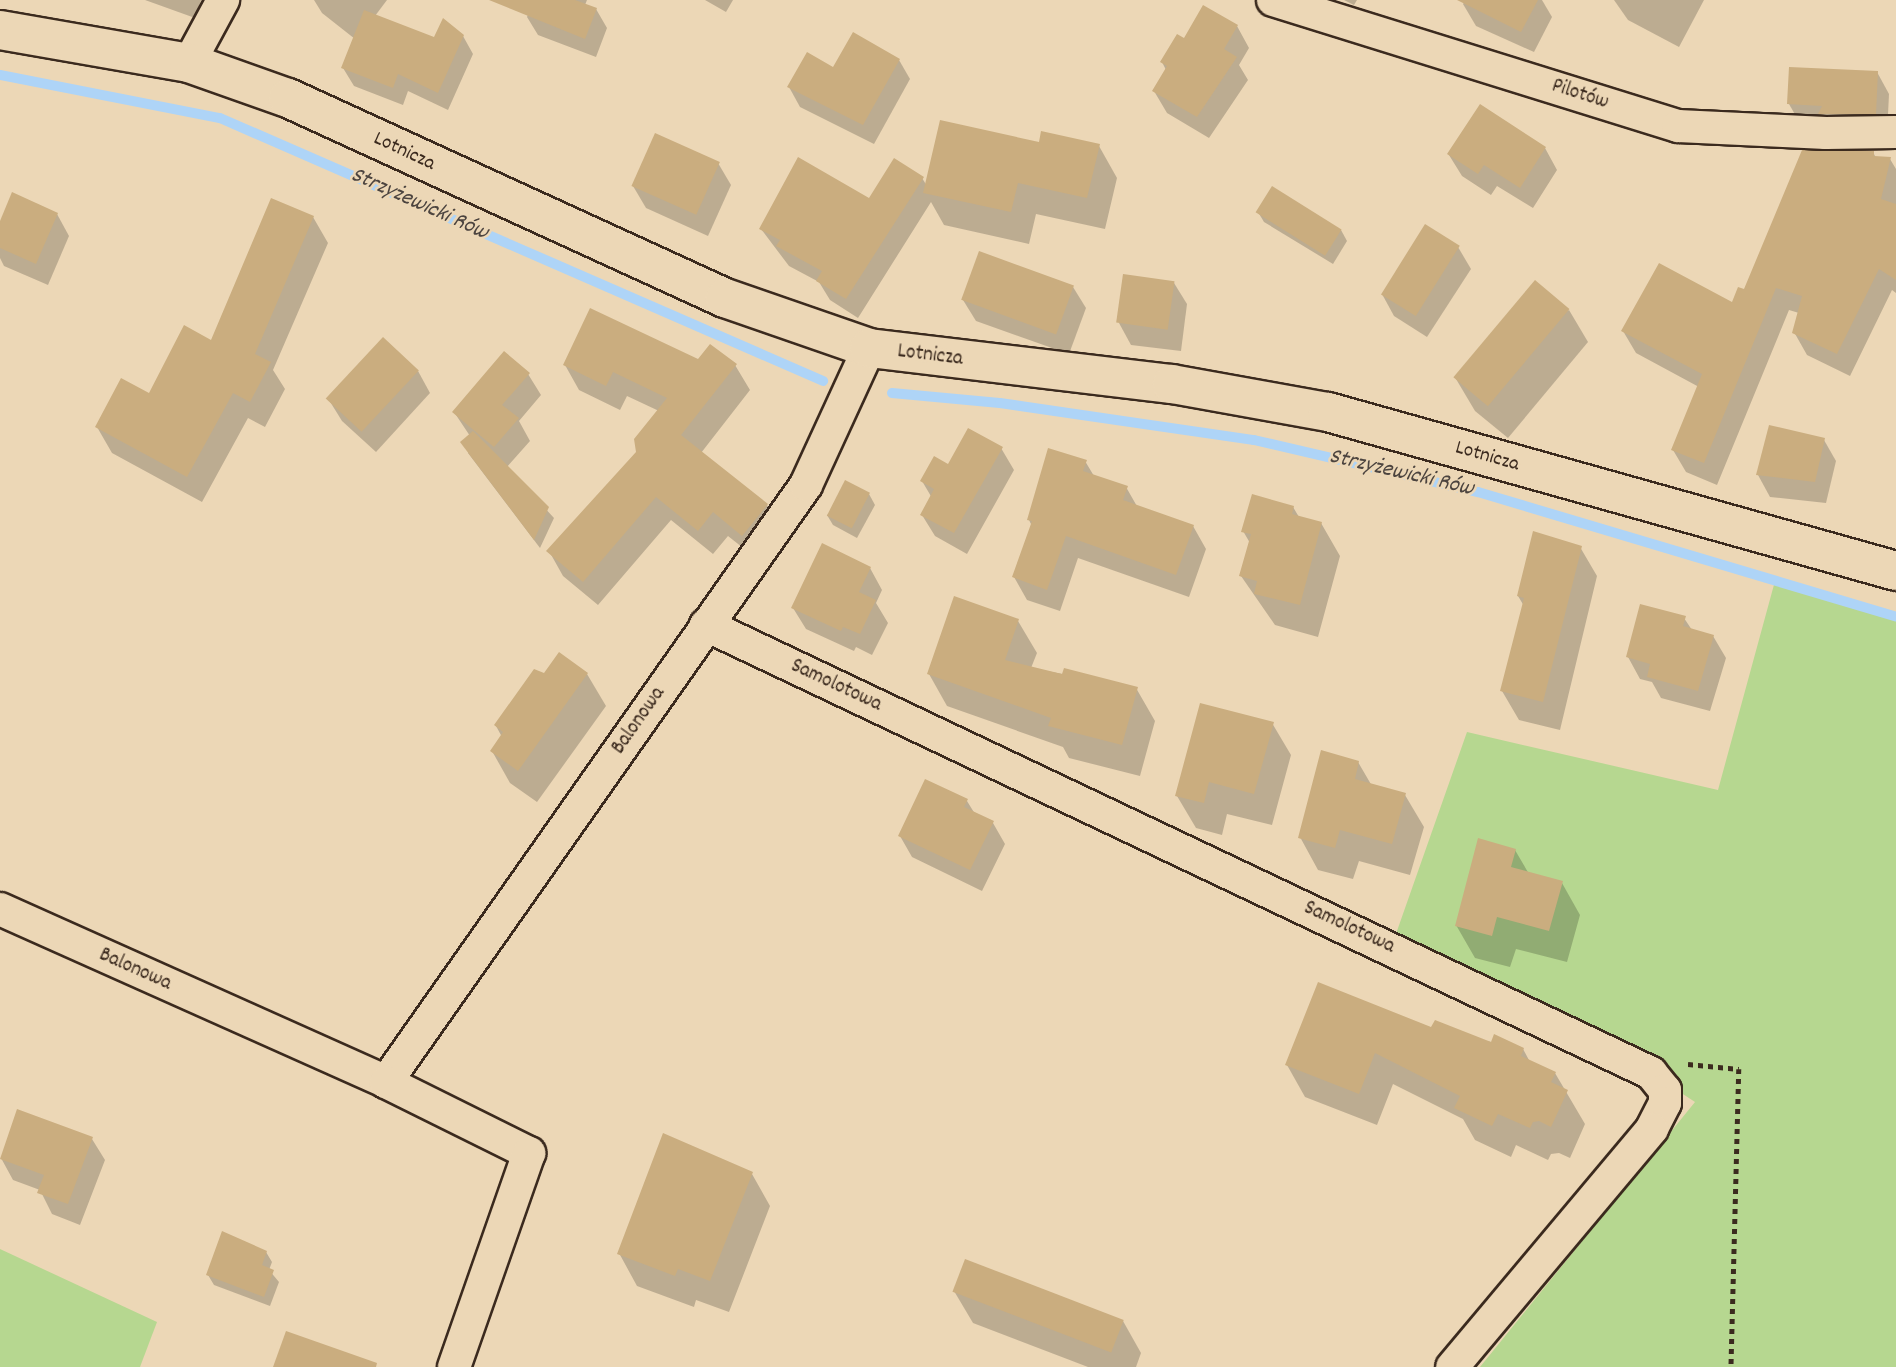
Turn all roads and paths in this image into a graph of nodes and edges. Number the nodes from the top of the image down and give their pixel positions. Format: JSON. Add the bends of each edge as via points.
{"nodes":[{"id":1,"x":223,"y":0,"type":"edge"},
{"id":2,"x":1273,"y":0,"type":"edge"},
{"id":3,"x":0,"y":30,"type":"edge"},
{"id":4,"x":189,"y":63,"type":"junction"},
{"id":5,"x":1896,"y":132,"type":"edge"},
{"id":6,"x":869,"y":348,"type":"junction"},
{"id":7,"x":1896,"y":571,"type":"edge"},
{"id":8,"x":706,"y":625,"type":"junction"},
{"id":9,"x":0,"y":909,"type":"edge"},
{"id":10,"x":1684,"y":1064,"type":"dead end"},
{"id":11,"x":386,"y":1082,"type":"junction"},
{"id":12,"x":454,"y":1367,"type":"edge"},
{"id":13,"x":1452,"y":1367,"type":"edge"},
{"id":14,"x":1731,"y":1367,"type":"edge"}],
"edges":[{"from":1,"to":4,"type":"street"},
{"from":2,"to":5,"type":"street","name":"Pilotów","via":[[1678,126]]},
{"from":3,"to":4,"type":"street","name":"Lotnicza"},
{"from":4,"to":6,"type":"street","name":"Lotnicza","via":[[288,98],[725,298]]},
{"from":6,"to":7,"type":"street","name":"Lotnicza","via":[[1172,384],[1328,412]]},
{"from":6,"to":8,"type":"street","name":"Balonowa","via":[[807,485]]},
{"from":8,"to":11,"type":"street","name":"Balonowa"},
{"from":8,"to":13,"type":"street","name":"Samolotowa","via":[[1651,1073],[1665,1090],[1660,1116]]},
{"from":9,"to":11,"type":"street","name":"Balonowa"},
{"from":10,"to":14,"type":"path","via":[[1739,1069]]},
{"from":11,"to":12,"type":"street","name":"Balonowa","via":[[529,1153]]}]}
